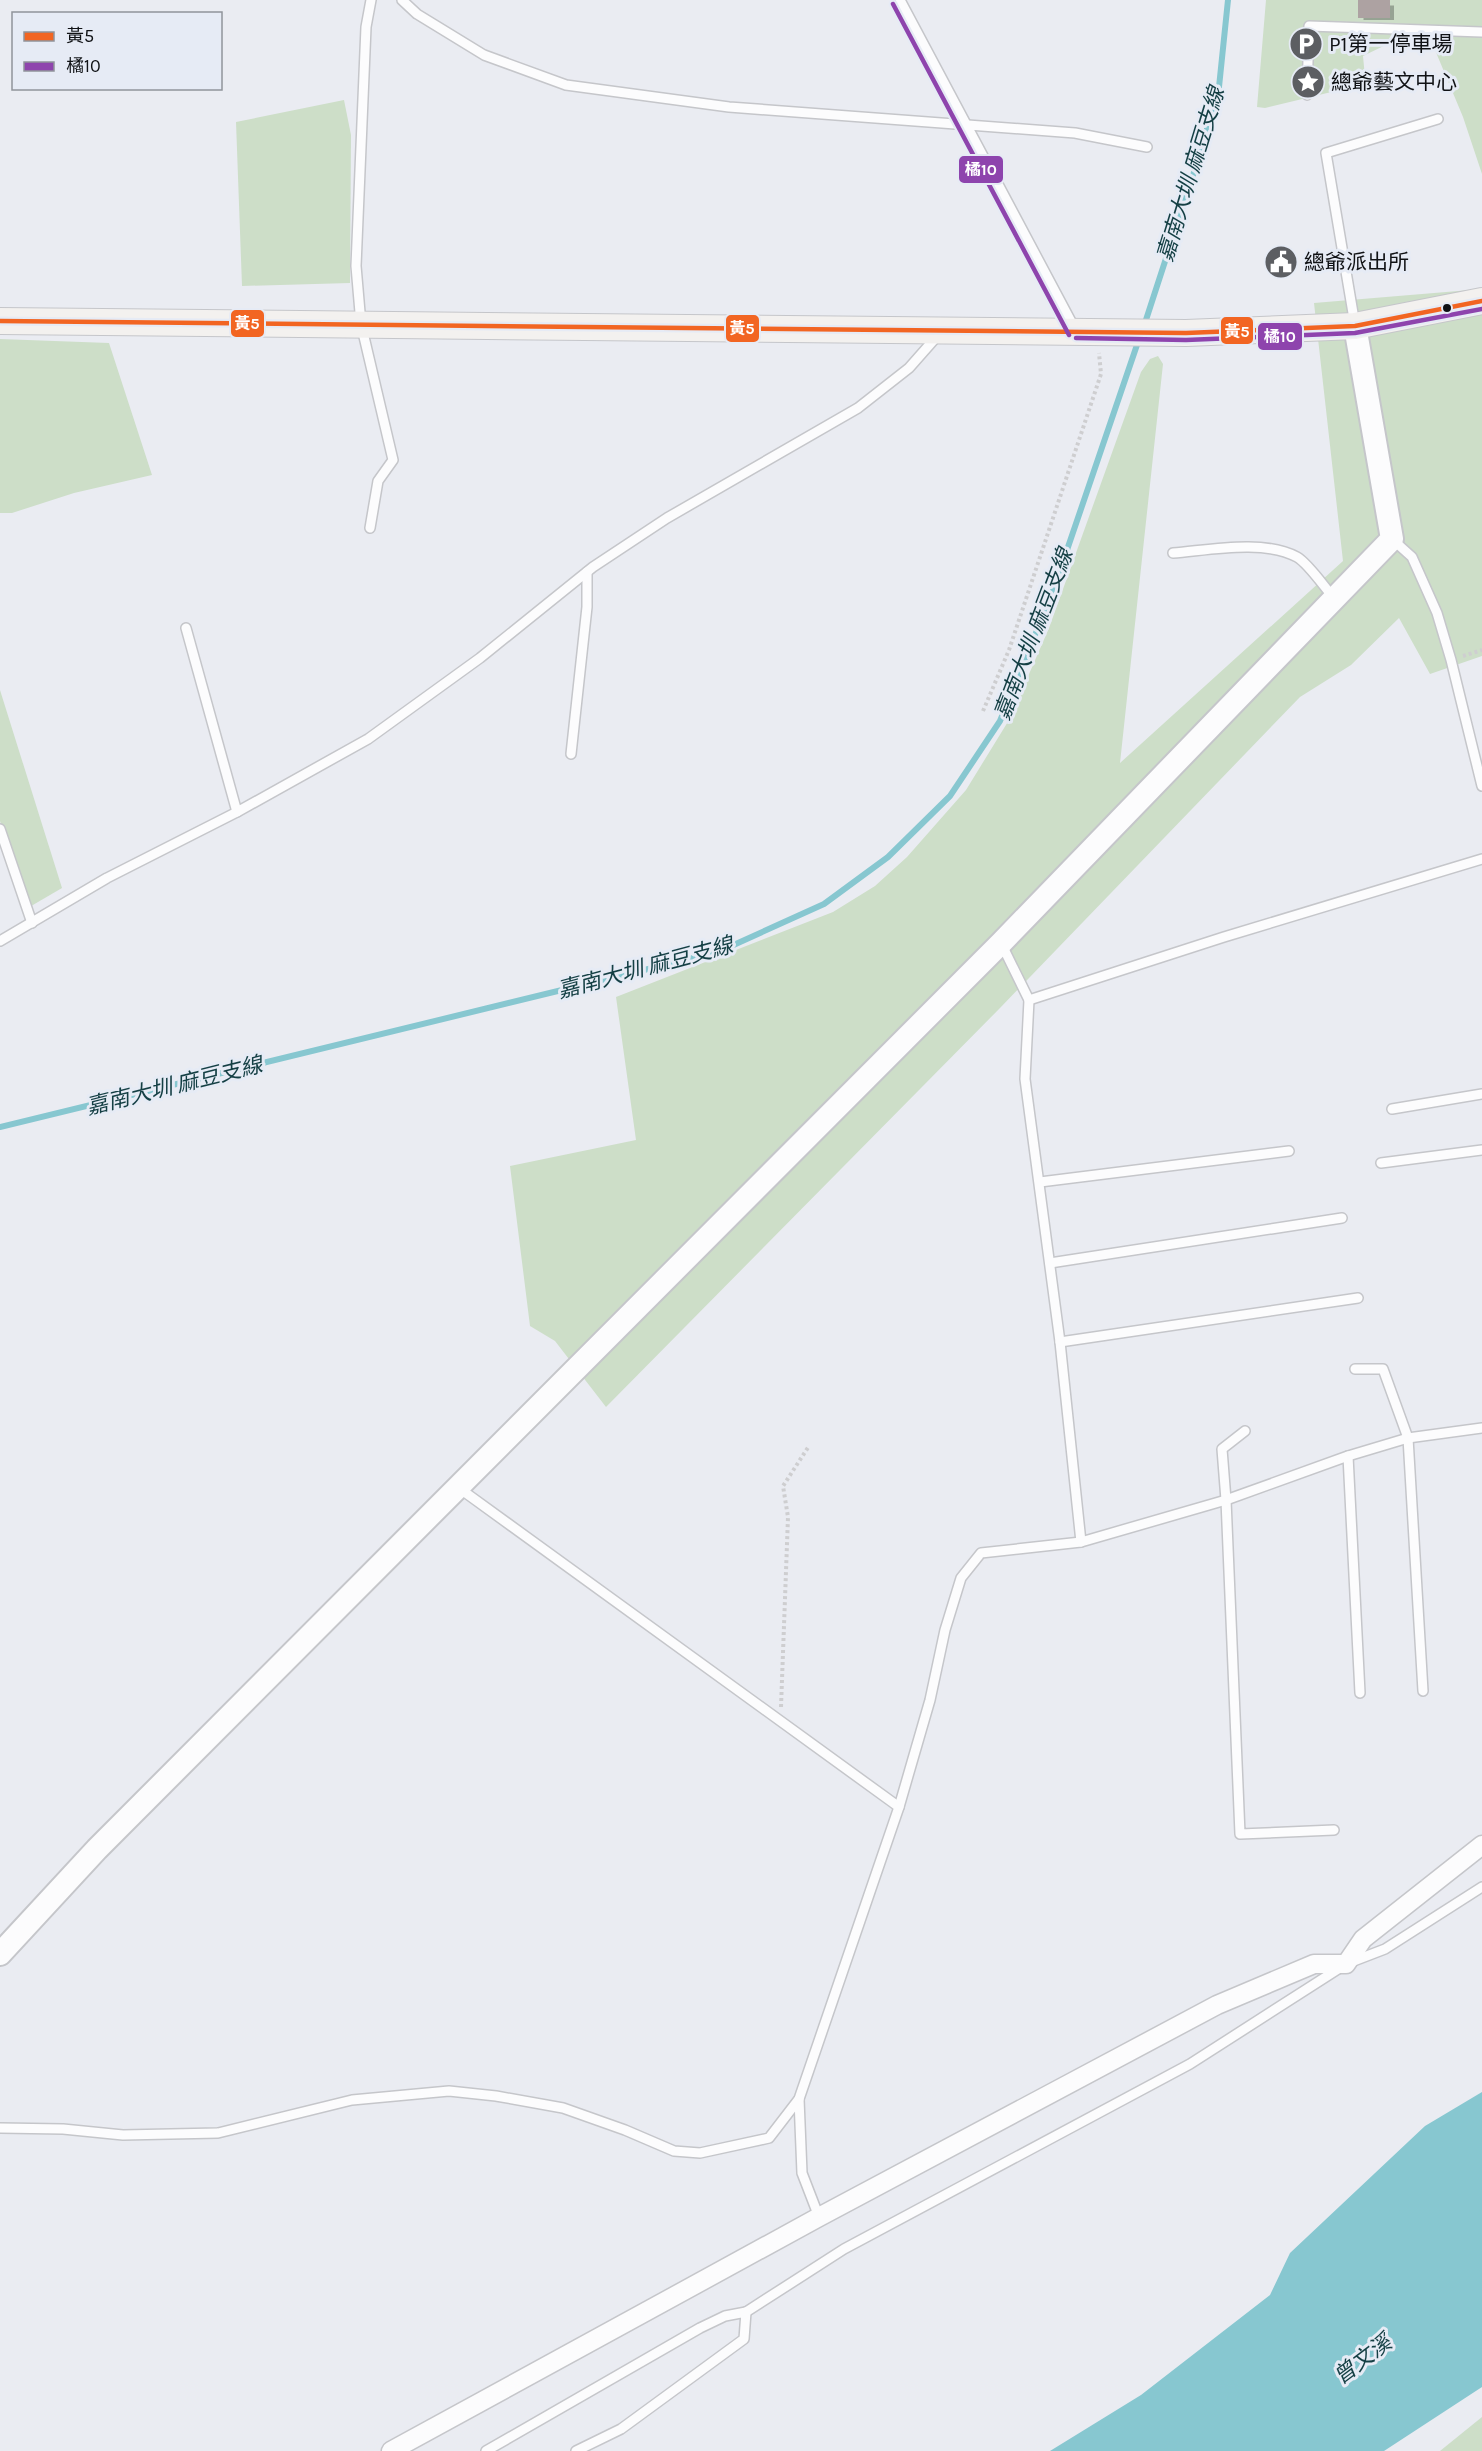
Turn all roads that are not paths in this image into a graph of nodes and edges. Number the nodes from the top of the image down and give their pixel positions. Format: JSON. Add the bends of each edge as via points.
{"nodes":[{"id":1,"x":371,"y":0,"type":"edge"},
{"id":2,"x":402,"y":0,"type":"edge"},
{"id":3,"x":900,"y":0,"type":"edge"},
{"id":4,"x":1482,"y":32,"type":"edge"},
{"id":5,"x":1307,"y":94,"type":"dead end"},
{"id":6,"x":1438,"y":118,"type":"dead end"},
{"id":7,"x":966,"y":124,"type":"junction"},
{"id":8,"x":1147,"y":147,"type":"dead end"},
{"id":9,"x":1482,"y":301,"type":"edge"},
{"id":10,"x":0,"y":321,"type":"edge"},
{"id":11,"x":361,"y":324,"type":"junction"},
{"id":12,"x":1355,"y":326,"type":"junction"},
{"id":13,"x":942,"y":330,"type":"junction"},
{"id":14,"x":1092,"y":332,"type":"junction"},
{"id":15,"x":370,"y":528,"type":"dead end"},
{"id":16,"x":1392,"y":539,"type":"junction"},
{"id":17,"x":1173,"y":553,"type":"dead end"},
{"id":18,"x":587,"y":572,"type":"junction"},
{"id":19,"x":1335,"y":599,"type":"junction"},
{"id":20,"x":186,"y":628,"type":"dead end"},
{"id":21,"x":571,"y":754,"type":"dead end"},
{"id":22,"x":1482,"y":786,"type":"edge"},
{"id":23,"x":237,"y":812,"type":"junction"},
{"id":24,"x":0,"y":829,"type":"edge"},
{"id":25,"x":1482,"y":859,"type":"edge"},
{"id":26,"x":32,"y":923,"type":"junction"},
{"id":27,"x":0,"y":941,"type":"edge"},
{"id":28,"x":1001,"y":943,"type":"junction"},
{"id":29,"x":1029,"y":1000,"type":"junction"},
{"id":30,"x":1482,"y":1094,"type":"edge"},
{"id":31,"x":1392,"y":1109,"type":"dead end"},
{"id":32,"x":1482,"y":1150,"type":"edge"},
{"id":33,"x":1289,"y":1151,"type":"dead end"},
{"id":34,"x":1381,"y":1163,"type":"dead end"},
{"id":35,"x":1040,"y":1182,"type":"junction"},
{"id":36,"x":1342,"y":1218,"type":"dead end"},
{"id":37,"x":1050,"y":1263,"type":"junction"},
{"id":38,"x":1358,"y":1298,"type":"dead end"},
{"id":39,"x":1060,"y":1342,"type":"junction"},
{"id":40,"x":1355,"y":1369,"type":"dead end"},
{"id":41,"x":1482,"y":1428,"type":"edge"},
{"id":42,"x":1245,"y":1431,"type":"dead end"},
{"id":43,"x":1408,"y":1438,"type":"junction"},
{"id":44,"x":1348,"y":1456,"type":"junction"},
{"id":45,"x":459,"y":1488,"type":"junction"},
{"id":46,"x":1226,"y":1500,"type":"junction"},
{"id":47,"x":1081,"y":1542,"type":"junction"},
{"id":48,"x":1423,"y":1691,"type":"dead end"},
{"id":49,"x":1360,"y":1693,"type":"dead end"},
{"id":50,"x":899,"y":1807,"type":"junction"},
{"id":51,"x":1334,"y":1830,"type":"dead end"},
{"id":52,"x":1482,"y":1845,"type":"edge"},
{"id":53,"x":1482,"y":1887,"type":"edge"},
{"id":54,"x":0,"y":1954,"type":"edge"},
{"id":55,"x":1346,"y":1964,"type":"junction"},
{"id":56,"x":799,"y":2099,"type":"junction"},
{"id":57,"x":0,"y":2128,"type":"edge"},
{"id":58,"x":819,"y":2217,"type":"junction"},
{"id":59,"x":746,"y":2312,"type":"junction"},
{"id":60,"x":392,"y":2451,"type":"edge"},
{"id":61,"x":486,"y":2451,"type":"edge"},
{"id":62,"x":576,"y":2451,"type":"edge"}],
"edges":[{"from":1,"to":11,"type":"lane","via":[[366,27],[356,266]]},
{"from":2,"to":7,"type":"lane","via":[[417,14],[484,55],[566,85],[729,107]]},
{"from":3,"to":7,"type":"lane"},
{"from":4,"to":5,"type":"lane","via":[[1309,26]]},
{"from":6,"to":12,"type":"lane","via":[[1326,153]]},
{"from":7,"to":8,"type":"lane","via":[[1074,133]]},
{"from":7,"to":14,"type":"lane"},
{"from":9,"to":12,"type":"main road"},
{"from":10,"to":11,"type":"main road"},
{"from":11,"to":13,"type":"main road"},
{"from":11,"to":15,"type":"lane","via":[[393,460],[378,482]]},
{"from":12,"to":14,"type":"main road","via":[[1186,333]]},
{"from":12,"to":16,"type":"street"},
{"from":13,"to":14,"type":"main road"},
{"from":13,"to":18,"type":"lane","via":[[909,368],[858,408],[667,518]]},
{"from":16,"to":19,"type":"street"},
{"from":16,"to":22,"type":"lane","via":[[1412,557],[1437,613]]},
{"from":17,"to":19,"type":"lane","via":[[1236,547],[1268,549],[1298,558]]},
{"from":18,"to":21,"type":"lane","via":[[587,607]]},
{"from":18,"to":23,"type":"lane","via":[[480,658],[368,739]]},
{"from":19,"to":28,"type":"street"},
{"from":20,"to":23,"type":"lane"},
{"from":23,"to":26,"type":"lane"},
{"from":24,"to":26,"type":"lane"},
{"from":25,"to":29,"type":"lane"},
{"from":26,"to":27,"type":"lane"},
{"from":28,"to":29,"type":"lane"},
{"from":28,"to":45,"type":"street"},
{"from":29,"to":35,"type":"lane","via":[[1025,1079]]},
{"from":30,"to":31,"type":"lane"},
{"from":32,"to":34,"type":"lane"},
{"from":33,"to":35,"type":"lane"},
{"from":35,"to":37,"type":"lane"},
{"from":36,"to":37,"type":"lane"},
{"from":37,"to":39,"type":"lane"},
{"from":38,"to":39,"type":"lane"},
{"from":39,"to":47,"type":"lane"},
{"from":40,"to":43,"type":"lane","via":[[1383,1369]]},
{"from":41,"to":43,"type":"lane"},
{"from":42,"to":46,"type":"lane","via":[[1222,1449]]},
{"from":43,"to":44,"type":"lane"},
{"from":43,"to":48,"type":"lane"},
{"from":44,"to":46,"type":"lane"},
{"from":44,"to":49,"type":"lane"},
{"from":45,"to":50,"type":"lane"},
{"from":45,"to":54,"type":"street","via":[[97,1849]]},
{"from":46,"to":47,"type":"lane"},
{"from":46,"to":51,"type":"lane","via":[[1240,1834]]},
{"from":47,"to":50,"type":"lane","via":[[981,1553],[961,1578]]},
{"from":50,"to":56,"type":"lane"},
{"from":52,"to":55,"type":"street","via":[[1363,1939]]},
{"from":53,"to":55,"type":"lane","via":[[1385,1949]]},
{"from":55,"to":58,"type":"street","via":[[1314,1964],[1217,2005]]},
{"from":55,"to":59,"type":"lane","via":[[1190,2064],[844,2249]]},
{"from":56,"to":57,"type":"lane","via":[[769,2138],[700,2153],[674,2151],[563,2108],[449,2091],[352,2100],[218,2133],[123,2135]]},
{"from":56,"to":58,"type":"lane","via":[[802,2173]]},
{"from":58,"to":60,"type":"street"},
{"from":59,"to":61,"type":"lane","via":[[725,2316],[700,2328]]},
{"from":59,"to":62,"type":"lane","via":[[744,2339],[621,2429]]}]}
